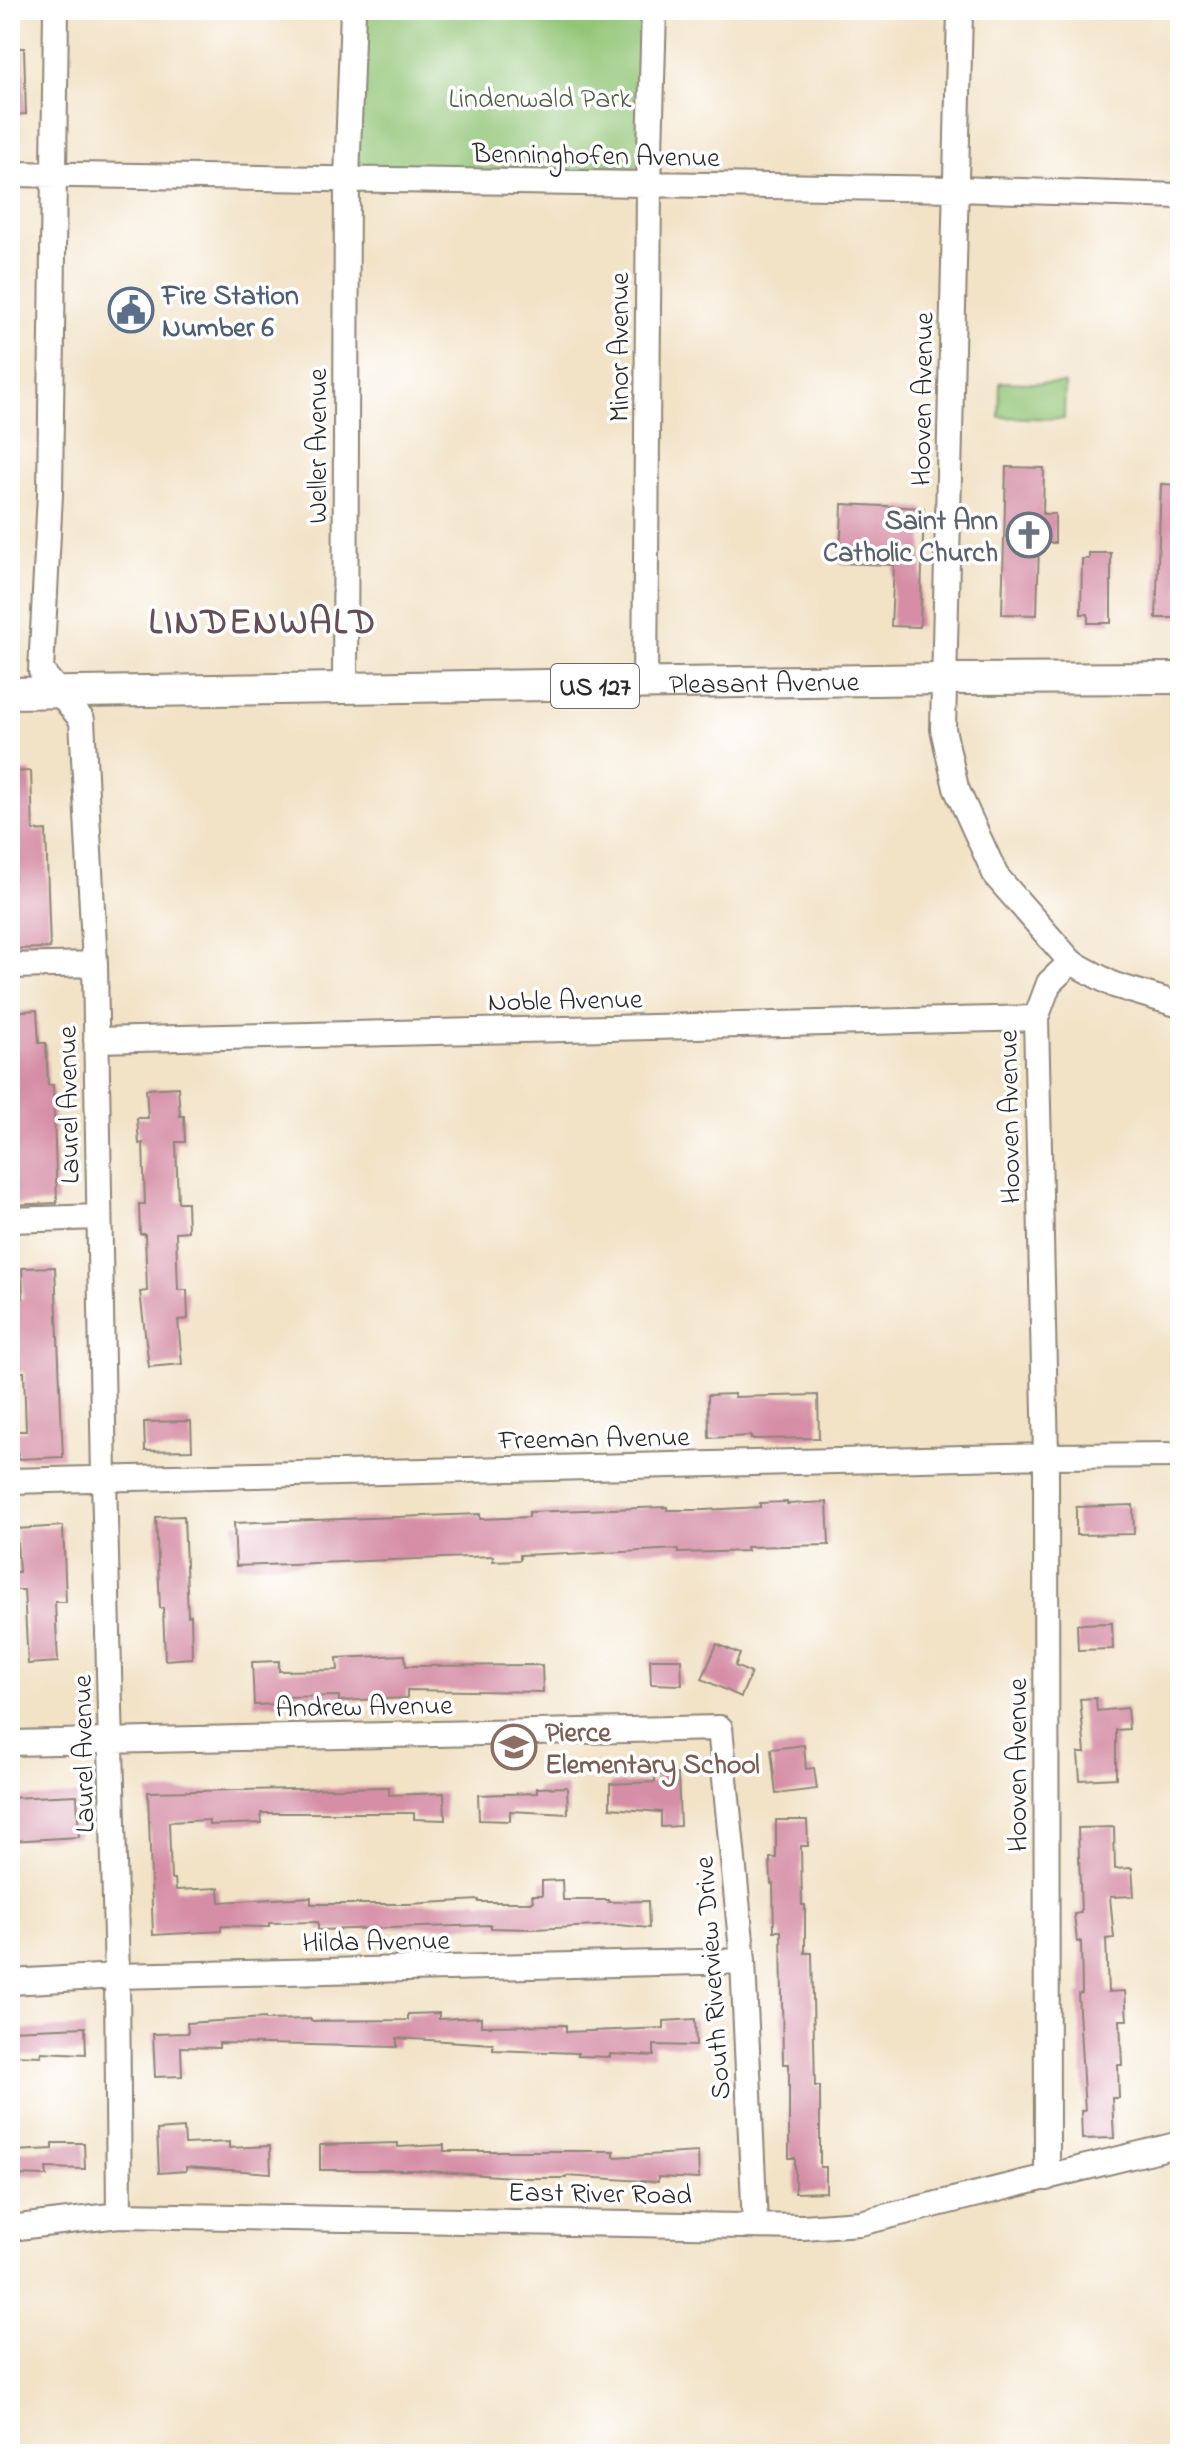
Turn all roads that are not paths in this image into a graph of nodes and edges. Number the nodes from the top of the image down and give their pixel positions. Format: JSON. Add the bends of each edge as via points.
{"nodes":[{"id":1,"x":56,"y":10,"type":"edge"},
{"id":2,"x":353,"y":10,"type":"edge"},
{"id":3,"x":654,"y":10,"type":"edge"},
{"id":4,"x":960,"y":10,"type":"edge"},
{"id":5,"x":10,"y":174,"type":"edge"},
{"id":6,"x":53,"y":175,"type":"junction"},
{"id":7,"x":347,"y":180,"type":"junction"},
{"id":8,"x":649,"y":186,"type":"junction"},
{"id":9,"x":956,"y":189,"type":"junction"},
{"id":10,"x":1180,"y":196,"type":"edge"},
{"id":11,"x":1180,"y":678,"type":"edge"},
{"id":12,"x":943,"y":679,"type":"junction"},
{"id":13,"x":645,"y":685,"type":"junction"},
{"id":14,"x":345,"y":690,"type":"junction"},
{"id":15,"x":10,"y":693,"type":"edge"},
{"id":16,"x":59,"y":693,"type":"junction"},
{"id":17,"x":1071,"y":962,"type":"junction"},
{"id":18,"x":95,"y":964,"type":"junction"},
{"id":19,"x":10,"y":966,"type":"edge"},
{"id":20,"x":1180,"y":1005,"type":"edge"},
{"id":21,"x":1036,"y":1018,"type":"junction"},
{"id":22,"x":96,"y":1040,"type":"junction"},
{"id":23,"x":99,"y":1217,"type":"junction"},
{"id":24,"x":10,"y":1220,"type":"edge"},
{"id":25,"x":1180,"y":1455,"type":"edge"},
{"id":26,"x":1046,"y":1456,"type":"junction"},
{"id":27,"x":104,"y":1479,"type":"junction"},
{"id":28,"x":10,"y":1481,"type":"edge"},
{"id":29,"x":720,"y":1728,"type":"joint"},
{"id":30,"x":112,"y":1740,"type":"junction"},
{"id":31,"x":10,"y":1743,"type":"edge"},
{"id":32,"x":743,"y":1961,"type":"junction"},
{"id":33,"x":117,"y":1976,"type":"junction"},
{"id":34,"x":10,"y":1982,"type":"edge"},
{"id":35,"x":1180,"y":2144,"type":"edge"},
{"id":36,"x":1047,"y":2178,"type":"junction"},
{"id":37,"x":119,"y":2215,"type":"junction"},
{"id":38,"x":755,"y":2225,"type":"junction"},
{"id":39,"x":10,"y":2228,"type":"edge"}],
"edges":[{"from":1,"to":6,"type":"street","name":"Laurel Avenue"},
{"from":2,"to":7,"type":"street","name":"Weller Avenue"},
{"from":3,"to":8,"type":"street","name":"Minor Avenue"},
{"from":4,"to":9,"type":"street","name":"Hooven Avenue"},
{"from":5,"to":6,"type":"street","name":"Benninghofen Avenue"},
{"from":6,"to":7,"type":"street","name":"Benninghofen Avenue"},
{"from":6,"to":16,"type":"street","name":"Laurel Avenue","via":[[50,494],[41,671]]},
{"from":7,"to":8,"type":"street","name":"Benninghofen Avenue"},
{"from":7,"to":14,"type":"street","name":"Weller Avenue"},
{"from":8,"to":9,"type":"street","name":"Benninghofen Avenue"},
{"from":8,"to":13,"type":"street","name":"Minor Avenue"},
{"from":9,"to":10,"type":"street","name":"Benninghofen Avenue"},
{"from":9,"to":12,"type":"street","name":"Hooven Avenue"},
{"from":11,"to":12,"type":"main road","name":"Pleasant Avenue","number":"US 127"},
{"from":12,"to":13,"type":"main road","name":"Pleasant Avenue","number":"US 127"},
{"from":12,"to":17,"type":"street","name":"Hooven Avenue","via":[[943,729],[956,788],[996,876]]},
{"from":13,"to":14,"type":"main road","name":"Pleasant Avenue","number":"US 127"},
{"from":14,"to":16,"type":"main road","name":"Pleasant Avenue","number":"US 127"},
{"from":15,"to":16,"type":"main road","name":"Pleasant Avenue","number":"US 127"},
{"from":16,"to":18,"type":"street","name":"Laurel Avenue","via":[[82,720]]},
{"from":17,"to":20,"type":"street","via":[[1114,985]]},
{"from":17,"to":21,"type":"street","name":"Hooven Avenue","via":[[1049,983]]},
{"from":18,"to":19,"type":"street"},
{"from":18,"to":22,"type":"street","name":"Laurel Avenue"},
{"from":21,"to":22,"type":"street","name":"Noble Avenue"},
{"from":21,"to":26,"type":"street","name":"Hooven Avenue"},
{"from":22,"to":23,"type":"street","name":"Laurel Avenue"},
{"from":23,"to":24,"type":"street"},
{"from":23,"to":27,"type":"street","name":"Laurel Avenue"},
{"from":25,"to":26,"type":"street","name":"Freeman Avenue"},
{"from":26,"to":27,"type":"street","name":"Freeman Avenue"},
{"from":26,"to":36,"type":"street","name":"Hooven Avenue"},
{"from":27,"to":28,"type":"street","name":"Freeman Avenue"},
{"from":27,"to":30,"type":"street","name":"Laurel Avenue"},
{"from":29,"to":30,"type":"street","name":"Andrew Avenue"},
{"from":29,"to":32,"type":"street","name":"South Riverview Drive"},
{"from":30,"to":31,"type":"street","name":"Andrew Avenue"},
{"from":30,"to":33,"type":"street","name":"Laurel Avenue"},
{"from":32,"to":33,"type":"street","name":"Hilda Avenue"},
{"from":32,"to":38,"type":"street","name":"South Riverview Drive"},
{"from":33,"to":34,"type":"street","name":"Hilda Avenue"},
{"from":33,"to":37,"type":"street","name":"Laurel Avenue"},
{"from":35,"to":36,"type":"street","name":"East River Road"},
{"from":36,"to":38,"type":"street","name":"East River Road","via":[[860,2223]]},
{"from":37,"to":38,"type":"street","name":"East River Road"},
{"from":37,"to":39,"type":"street","name":"East River Road"}]}
